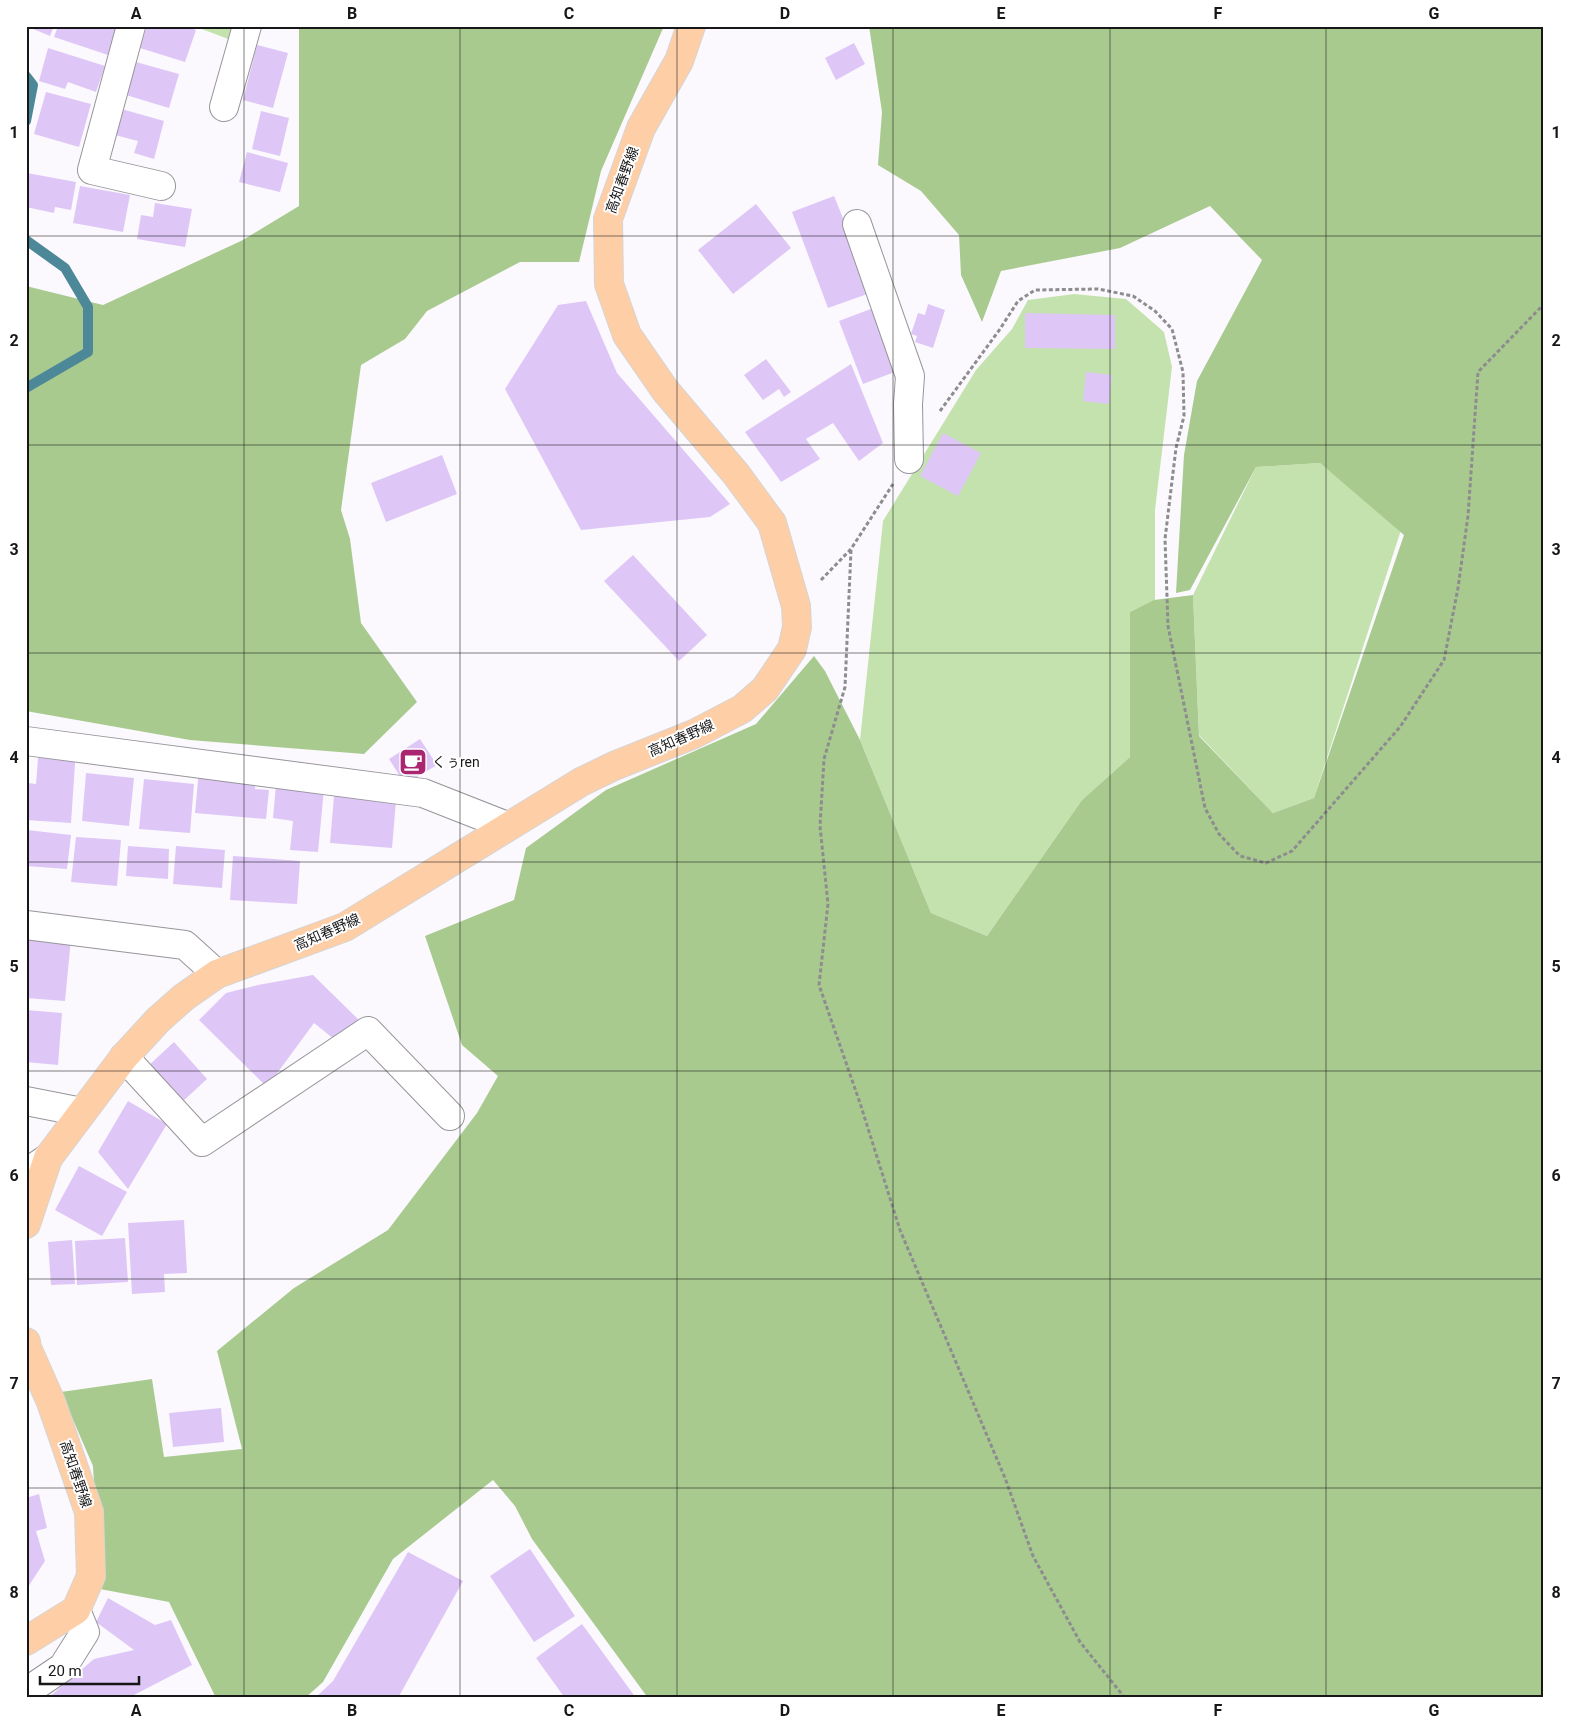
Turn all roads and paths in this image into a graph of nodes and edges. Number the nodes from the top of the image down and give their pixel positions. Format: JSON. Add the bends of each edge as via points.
{"nodes":[{"id":1,"x":131,"y":26,"type":"edge"},
{"id":2,"x":247,"y":26,"type":"edge"},
{"id":3,"x":692,"y":26,"type":"edge"},
{"id":4,"x":224,"y":107,"type":"dead end"},
{"id":5,"x":161,"y":186,"type":"dead end"},
{"id":6,"x":857,"y":224,"type":"dead end"},
{"id":7,"x":1544,"y":304,"type":"edge"},
{"id":8,"x":939,"y":412,"type":"dead end"},
{"id":9,"x":909,"y":459,"type":"joint"},
{"id":10,"x":851,"y":549,"type":"junction"},
{"id":11,"x":796,"y":606,"type":"junction"},
{"id":12,"x":26,"y":741,"type":"edge"},
{"id":13,"x":507,"y":826,"type":"junction"},
{"id":14,"x":26,"y":925,"type":"edge"},
{"id":15,"x":217,"y":974,"type":"junction"},
{"id":16,"x":124,"y":1057,"type":"junction"},
{"id":17,"x":28,"y":1105,"type":"edge"},
{"id":18,"x":82,"y":1112,"type":"junction"},
{"id":19,"x":450,"y":1116,"type":"dead end"},
{"id":20,"x":37,"y":1166,"type":"edge"},
{"id":21,"x":26,"y":1224,"type":"edge"},
{"id":22,"x":26,"y":1342,"type":"edge"},
{"id":23,"x":76,"y":1610,"type":"junction"},
{"id":24,"x":26,"y":1641,"type":"edge"},
{"id":25,"x":26,"y":1692,"type":"edge"},
{"id":26,"x":1125,"y":1698,"type":"edge"}],
"edges":[{"from":1,"to":5,"type":"street","via":[[92,170]]},
{"from":2,"to":4,"type":"street"},
{"from":3,"to":11,"type":"main road","name":"高知春野線","via":[[678,60],[641,128],[608,219],[609,284],[627,334],[665,390],[736,474],[772,524]]},
{"from":6,"to":9,"type":"street","via":[[910,376]]},
{"from":7,"to":8,"type":"path","via":[[1478,372],[1468,516],[1444,660],[1400,727],[1318,822],[1292,851],[1266,863],[1240,856],[1219,834],[1205,808],[1168,626],[1165,539],[1176,448],[1184,416],[1182,372],[1172,328],[1133,296],[1098,289],[1035,290],[1018,300]]},
{"from":9,"to":10,"type":"path"},
{"from":10,"to":11,"type":"path"},
{"from":10,"to":26,"type":"path","via":[[846,687],[824,759],[820,826],[828,904],[819,985],[900,1230],[1005,1478],[1033,1556],[1080,1642]]},
{"from":11,"to":13,"type":"main road","name":"高知春野線","via":[[797,627],[792,649],[765,689],[742,709],[694,734],[614,766]]},
{"from":12,"to":13,"type":"street","via":[[423,793]]},
{"from":13,"to":15,"type":"main road","name":"高知春野線","via":[[345,927]]},
{"from":14,"to":15,"type":"street","via":[[185,945]]},
{"from":15,"to":16,"type":"main road","name":"高知春野線","via":[[184,997]]},
{"from":16,"to":18,"type":"main road","name":"高知春野線"},
{"from":16,"to":19,"type":"street","via":[[202,1142],[368,1032]]},
{"from":17,"to":18,"type":"street"},
{"from":18,"to":20,"type":"main road","name":"高知春野線"},
{"from":20,"to":21,"type":"main road","name":"高知春野線"},
{"from":22,"to":23,"type":"main road","name":"高知春野線","via":[[51,1402],[89,1512],[91,1576]]},
{"from":23,"to":24,"type":"main road"},
{"from":23,"to":25,"type":"street","via":[[85,1632],[63,1667]]}]}
